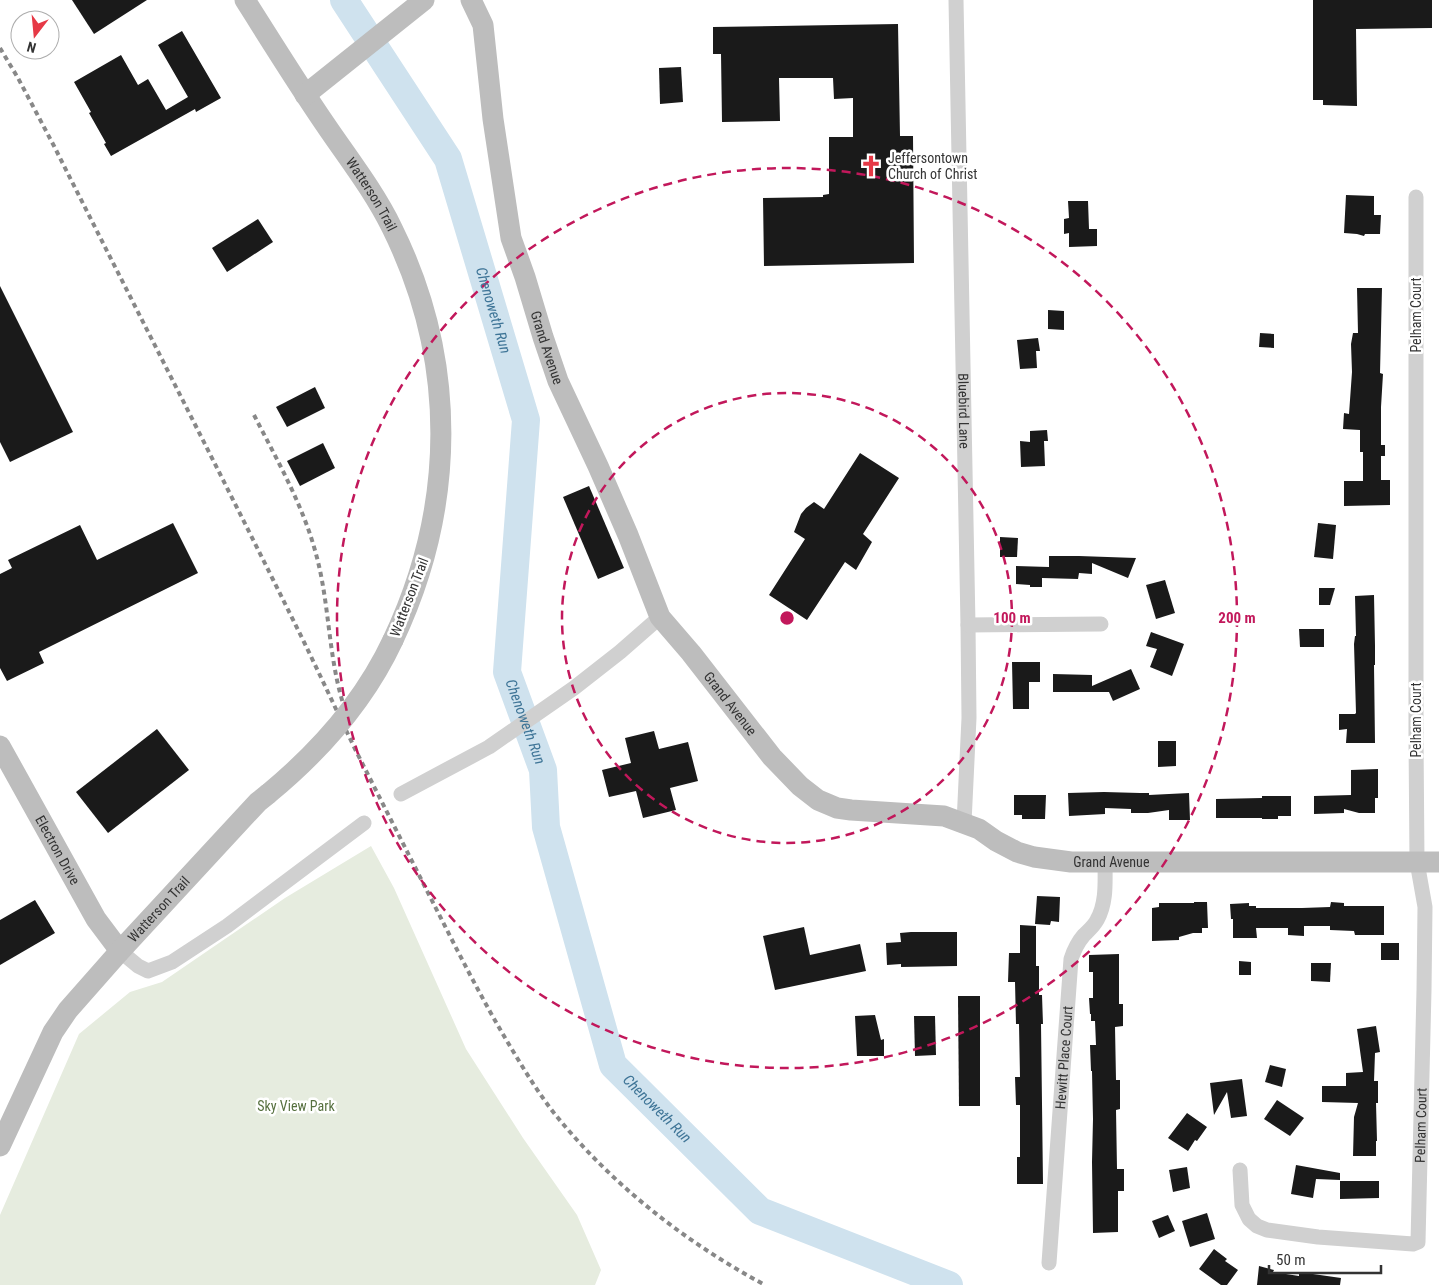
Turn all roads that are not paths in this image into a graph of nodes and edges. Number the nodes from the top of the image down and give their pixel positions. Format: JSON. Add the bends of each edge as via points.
{"nodes":[{"id":1,"x":245,"y":0,"type":"edge"},
{"id":2,"x":424,"y":0,"type":"edge"},
{"id":3,"x":471,"y":0,"type":"edge"},
{"id":4,"x":956,"y":0,"type":"edge"},
{"id":5,"x":306,"y":95,"type":"junction"},
{"id":6,"x":1416,"y":197,"type":"dead end"},
{"id":7,"x":660,"y":617,"type":"junction"},
{"id":8,"x":1101,"y":624,"type":"dead end"},
{"id":9,"x":968,"y":625,"type":"junction"},
{"id":10,"x":0,"y":746,"type":"edge"},
{"id":11,"x":401,"y":794,"type":"dead end"},
{"id":12,"x":964,"y":822,"type":"junction"},
{"id":13,"x":364,"y":823,"type":"dead end"},
{"id":14,"x":1105,"y":862,"type":"junction"},
{"id":15,"x":1417,"y":862,"type":"junction"},
{"id":16,"x":1439,"y":862,"type":"edge"},
{"id":17,"x":120,"y":951,"type":"junction"},
{"id":18,"x":0,"y":1146,"type":"edge"},
{"id":19,"x":1240,"y":1170,"type":"dead end"},
{"id":20,"x":1049,"y":1263,"type":"dead end"}],
"edges":[{"from":1,"to":5,"type":"street","name":"Watterson Trail"},
{"from":2,"to":5,"type":"street"},
{"from":3,"to":7,"type":"street","name":"Grand Avenue","via":[[483,25],[511,238],[558,381],[621,518]]},
{"from":4,"to":9,"type":"street","name":"Bluebird Lane"},
{"from":5,"to":17,"type":"street","name":"Watterson Trail","bridge":true,"via":[[375,197],[409,264],[422,302],[438,380],[441,436],[437,500],[430,539],[419,578],[393,640],[367,686],[342,721],[289,776],[258,802]]},
{"from":6,"to":15,"type":"street","name":"Pelham Court"},
{"from":7,"to":11,"type":"street","via":[[574,688],[507,734]]},
{"from":7,"to":12,"type":"street","name":"Grand Avenue","via":[[772,757],[818,800],[837,808],[944,816]]},
{"from":8,"to":9,"type":"street"},
{"from":9,"to":12,"type":"street","name":"Bluebird Lane","via":[[969,718]]},
{"from":10,"to":17,"type":"street","name":"Electron Drive","via":[[96,919]]},
{"from":12,"to":14,"type":"street","name":"Grand Avenue","via":[[1017,852],[1034,857]]},
{"from":13,"to":17,"type":"street","via":[[227,926],[172,962],[148,971]]},
{"from":14,"to":15,"type":"street","name":"Grand Avenue"},
{"from":14,"to":20,"type":"street","name":"Hewitt Place Court","via":[[1105,896],[1098,918],[1076,946],[1071,959]]},
{"from":15,"to":16,"type":"street","name":"Grand Avenue"},
{"from":15,"to":19,"type":"street","name":"Pelham Court","via":[[1425,908],[1418,1242],[1318,1237],[1257,1226],[1242,1205]]},
{"from":17,"to":18,"type":"street","name":"Watterson Trail","via":[[53,1032]]}]}
